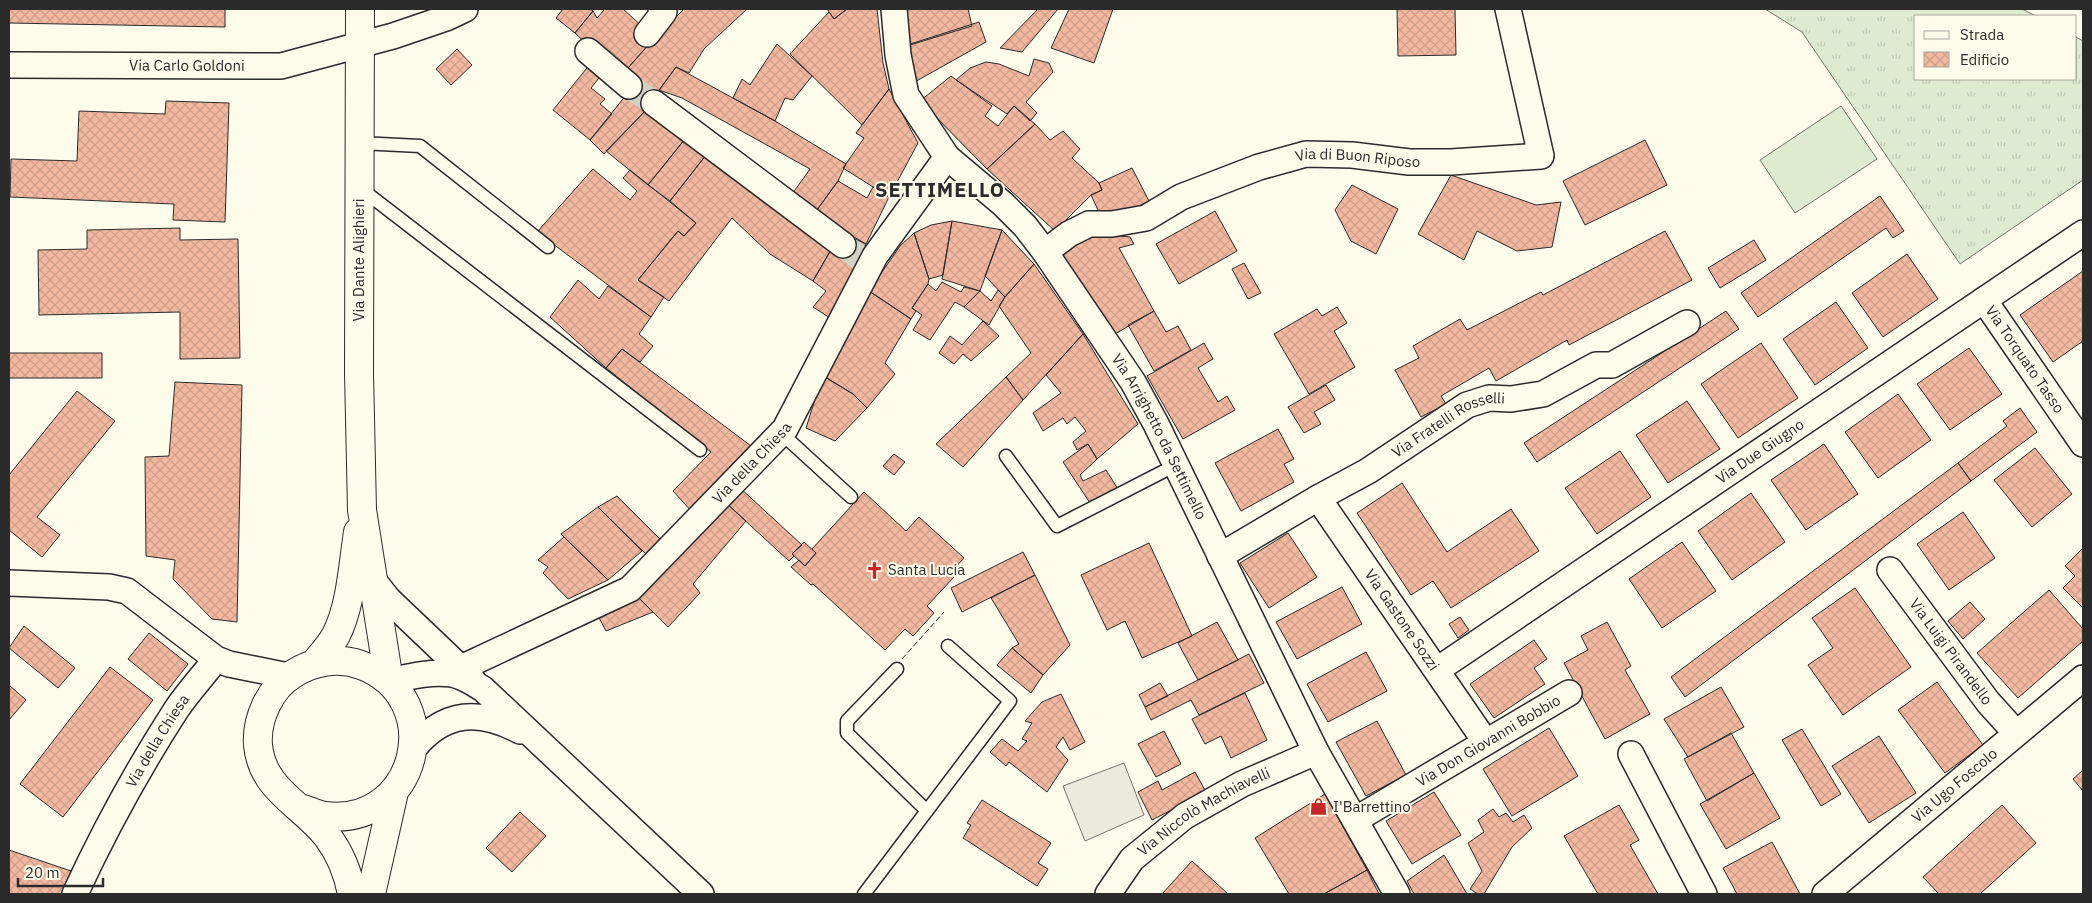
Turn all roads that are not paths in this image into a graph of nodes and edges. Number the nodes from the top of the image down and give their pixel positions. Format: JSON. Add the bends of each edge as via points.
{"nodes":[{"id":1,"x":360,"y":9,"type":"edge"},
{"id":2,"x":465,"y":9,"type":"edge"},
{"id":3,"x":894,"y":9,"type":"edge"},
{"id":4,"x":1508,"y":9,"type":"edge"},
{"id":5,"x":664,"y":10,"type":"edge"},
{"id":6,"x":647,"y":34,"type":"dead end"},
{"id":7,"x":360,"y":44,"type":"junction"},
{"id":8,"x":588,"y":51,"type":"dead end"},
{"id":9,"x":9,"y":65,"type":"edge"},
{"id":10,"x":629,"y":86,"type":"tunnel mouth"},
{"id":11,"x":654,"y":103,"type":"tunnel mouth"},
{"id":12,"x":360,"y":143,"type":"junction"},
{"id":13,"x":947,"y":157,"type":"junction"},
{"id":14,"x":360,"y":188,"type":"junction"},
{"id":15,"x":2083,"y":233,"type":"edge"},
{"id":16,"x":548,"y":247,"type":"dead end"},
{"id":17,"x":1045,"y":252,"type":"junction"},
{"id":18,"x":858,"y":256,"type":"junction"},
{"id":19,"x":1984,"y":300,"type":"junction"},
{"id":20,"x":1687,"y":323,"type":"dead end"},
{"id":21,"x":781,"y":433,"type":"junction"},
{"id":22,"x":2083,"y":444,"type":"edge"},
{"id":23,"x":700,"y":450,"type":"dead end"},
{"id":24,"x":1006,"y":456,"type":"dead end"},
{"id":25,"x":1176,"y":465,"type":"junction"},
{"id":26,"x":851,"y":497,"type":"dead end"},
{"id":27,"x":1318,"y":498,"type":"junction"},
{"id":28,"x":362,"y":510,"type":"junction"},
{"id":29,"x":1220,"y":556,"type":"junction"},
{"id":30,"x":1890,"y":570,"type":"dead end"},
{"id":31,"x":374,"y":581,"type":"junction"},
{"id":32,"x":9,"y":583,"type":"edge"},
{"id":33,"x":948,"y":646,"type":"dead end"},
{"id":34,"x":216,"y":659,"type":"junction"},
{"id":35,"x":315,"y":663,"type":"junction"},
{"id":36,"x":461,"y":668,"type":"junction"},
{"id":37,"x":897,"y":669,"type":"dead end"},
{"id":38,"x":1437,"y":670,"type":"junction"},
{"id":39,"x":288,"y":676,"type":"junction"},
{"id":40,"x":2083,"y":678,"type":"edge"},
{"id":41,"x":389,"y":681,"type":"junction"},
{"id":42,"x":482,"y":689,"type":"junction"},
{"id":43,"x":1570,"y":693,"type":"dead end"},
{"id":44,"x":2016,"y":733,"type":"junction"},
{"id":45,"x":1485,"y":741,"type":"junction"},
{"id":46,"x":414,"y":748,"type":"junction"},
{"id":47,"x":546,"y":750,"type":"junction"},
{"id":48,"x":1316,"y":752,"type":"junction"},
{"id":49,"x":1631,"y":754,"type":"dead end"},
{"id":50,"x":394,"y":792,"type":"junction"},
{"id":51,"x":300,"y":808,"type":"junction"},
{"id":52,"x":927,"y":811,"type":"junction"},
{"id":53,"x":1355,"y":820,"type":"junction"},
{"id":54,"x":74,"y":894,"type":"edge"},
{"id":55,"x":352,"y":894,"type":"edge"},
{"id":56,"x":371,"y":894,"type":"edge"},
{"id":57,"x":701,"y":894,"type":"edge"},
{"id":58,"x":864,"y":894,"type":"edge"},
{"id":59,"x":1108,"y":894,"type":"edge"},
{"id":60,"x":1397,"y":894,"type":"edge"},
{"id":61,"x":1704,"y":894,"type":"edge"},
{"id":62,"x":1825,"y":894,"type":"edge"}],
"edges":[{"from":1,"to":7,"type":"main road","name":"Via Dante Alighieri"},
{"from":2,"to":7,"type":"street","name":"Via Carlo Goldoni","via":[[402,33]]},
{"from":3,"to":13,"type":"street","name":"Via Arrighetto da Settimello","via":[[906,95]]},
{"from":4,"to":17,"type":"street","name":"Via di Buon Riposo","via":[[1541,156],[1409,162],[1352,155],[1306,154],[1259,167],[1181,198],[1146,218],[1089,224]]},
{"from":5,"to":6,"type":"street"},
{"from":7,"to":9,"type":"street","name":"Via Carlo Goldoni","via":[[282,66]]},
{"from":7,"to":12,"type":"main road","name":"Via Dante Alighieri"},
{"from":8,"to":10,"type":"street"},
{"from":11,"to":18,"type":"street"},
{"from":12,"to":14,"type":"main road","name":"Via Dante Alighieri"},
{"from":12,"to":16,"type":"lane","via":[[420,146]]},
{"from":13,"to":17,"type":"street","name":"Via Arrighetto da Settimello","via":[[1003,204]]},
{"from":13,"to":18,"type":"street","name":"Via della Chiesa"},
{"from":14,"to":23,"type":"lane"},
{"from":14,"to":28,"type":"main road","name":"Via Dante Alighieri"},
{"from":15,"to":19,"type":"street","name":"Via Due Giugno"},
{"from":17,"to":25,"type":"street","name":"Via Arrighetto da Settimello","via":[[1133,382]]},
{"from":18,"to":21,"type":"street","name":"Via della Chiesa"},
{"from":19,"to":22,"type":"street","name":"Via Torquato Tasso"},
{"from":19,"to":38,"type":"street","name":"Via Due Giugno"},
{"from":20,"to":27,"type":"street","name":"Via Fratelli Rosselli","via":[[1612,365],[1596,365],[1543,394],[1511,399],[1489,398],[1467,405],[1368,471]]},
{"from":21,"to":26,"type":"lane"},
{"from":21,"to":36,"type":"street","name":"Via della Chiesa","via":[[630,589]]},
{"from":24,"to":25,"type":"lane","via":[[1057,526]]},
{"from":25,"to":29,"type":"street","name":"Via Arrighetto da Settimello"},
{"from":27,"to":29,"type":"street","name":"Via Fratelli Rosselli"},
{"from":27,"to":38,"type":"street","name":"Via Gastone Sozzi"},
{"from":28,"to":31,"type":"main road","name":"Via Dante Alighieri"},
{"from":28,"to":35,"type":"main road","name":"Via Dante Alighieri","via":[[348,595],[337,635]]},
{"from":29,"to":48,"type":"street","name":"Via Arrighetto da Settimello"},
{"from":30,"to":44,"type":"street","name":"Via Luigi Pirandello","via":[[1988,702]]},
{"from":31,"to":36,"type":"street","via":[[388,599]]},
{"from":31,"to":41,"type":"main road","name":"Via Dante Alighieri"},
{"from":32,"to":34,"type":"street","via":[[109,587],[127,591]]},
{"from":33,"to":52,"type":"lane","via":[[1010,701]]},
{"from":34,"to":39,"type":"street"},
{"from":34,"to":54,"type":"street","name":"Via della Chiesa","via":[[177,709],[136,776]]},
{"from":35,"to":39,"type":"main road","name":"Via Dante Alighieri"},
{"from":35,"to":41,"type":"main road","name":"Via Dante Alighieri","via":[[354,663]]},
{"from":36,"to":42,"type":"street"},
{"from":37,"to":52,"type":"lane","via":[[846,721],[847,733]]},
{"from":38,"to":45,"type":"street","name":"Via Gastone Sozzi"},
{"from":39,"to":51,"type":"main road","name":"Via Dante Alighieri","via":[[271,695],[260,720],[258,745],[265,771],[279,792]]},
{"from":40,"to":44,"type":"street","name":"Via Ugo Foscolo"},
{"from":41,"to":42,"type":"street","via":[[451,674]]},
{"from":41,"to":46,"type":"main road","name":"Via Dante Alighieri","via":[[404,700],[413,723]]},
{"from":42,"to":47,"type":"street"},
{"from":43,"to":45,"type":"street","name":"Via Don Giovanni Bobbio"},
{"from":44,"to":62,"type":"street","name":"Via Ugo Foscolo"},
{"from":45,"to":53,"type":"street","name":"Via Don Giovanni Bobbio"},
{"from":46,"to":47,"type":"street","via":[[434,726],[461,717],[503,723],[519,730]]},
{"from":46,"to":50,"type":"main road","name":"Via Dante Alighieri","via":[[407,771]]},
{"from":47,"to":57,"type":"street"},
{"from":48,"to":53,"type":"street","name":"Via Arrighetto da Settimello"},
{"from":48,"to":59,"type":"street","name":"Via Niccolò Machiavelli","via":[[1242,784],[1185,816],[1132,859]]},
{"from":49,"to":61,"type":"street"},
{"from":50,"to":51,"type":"main road","name":"Via Dante Alighieri","via":[[373,807],[349,816],[324,816]]},
{"from":50,"to":56,"type":"main road","name":"Via Dante Alighieri"},
{"from":51,"to":55,"type":"main road","name":"Via Dante Alighieri","via":[[327,836],[340,857]]},
{"from":52,"to":58,"type":"lane"},
{"from":53,"to":60,"type":"street","name":"Via Arrighetto da Settimello"}]}
